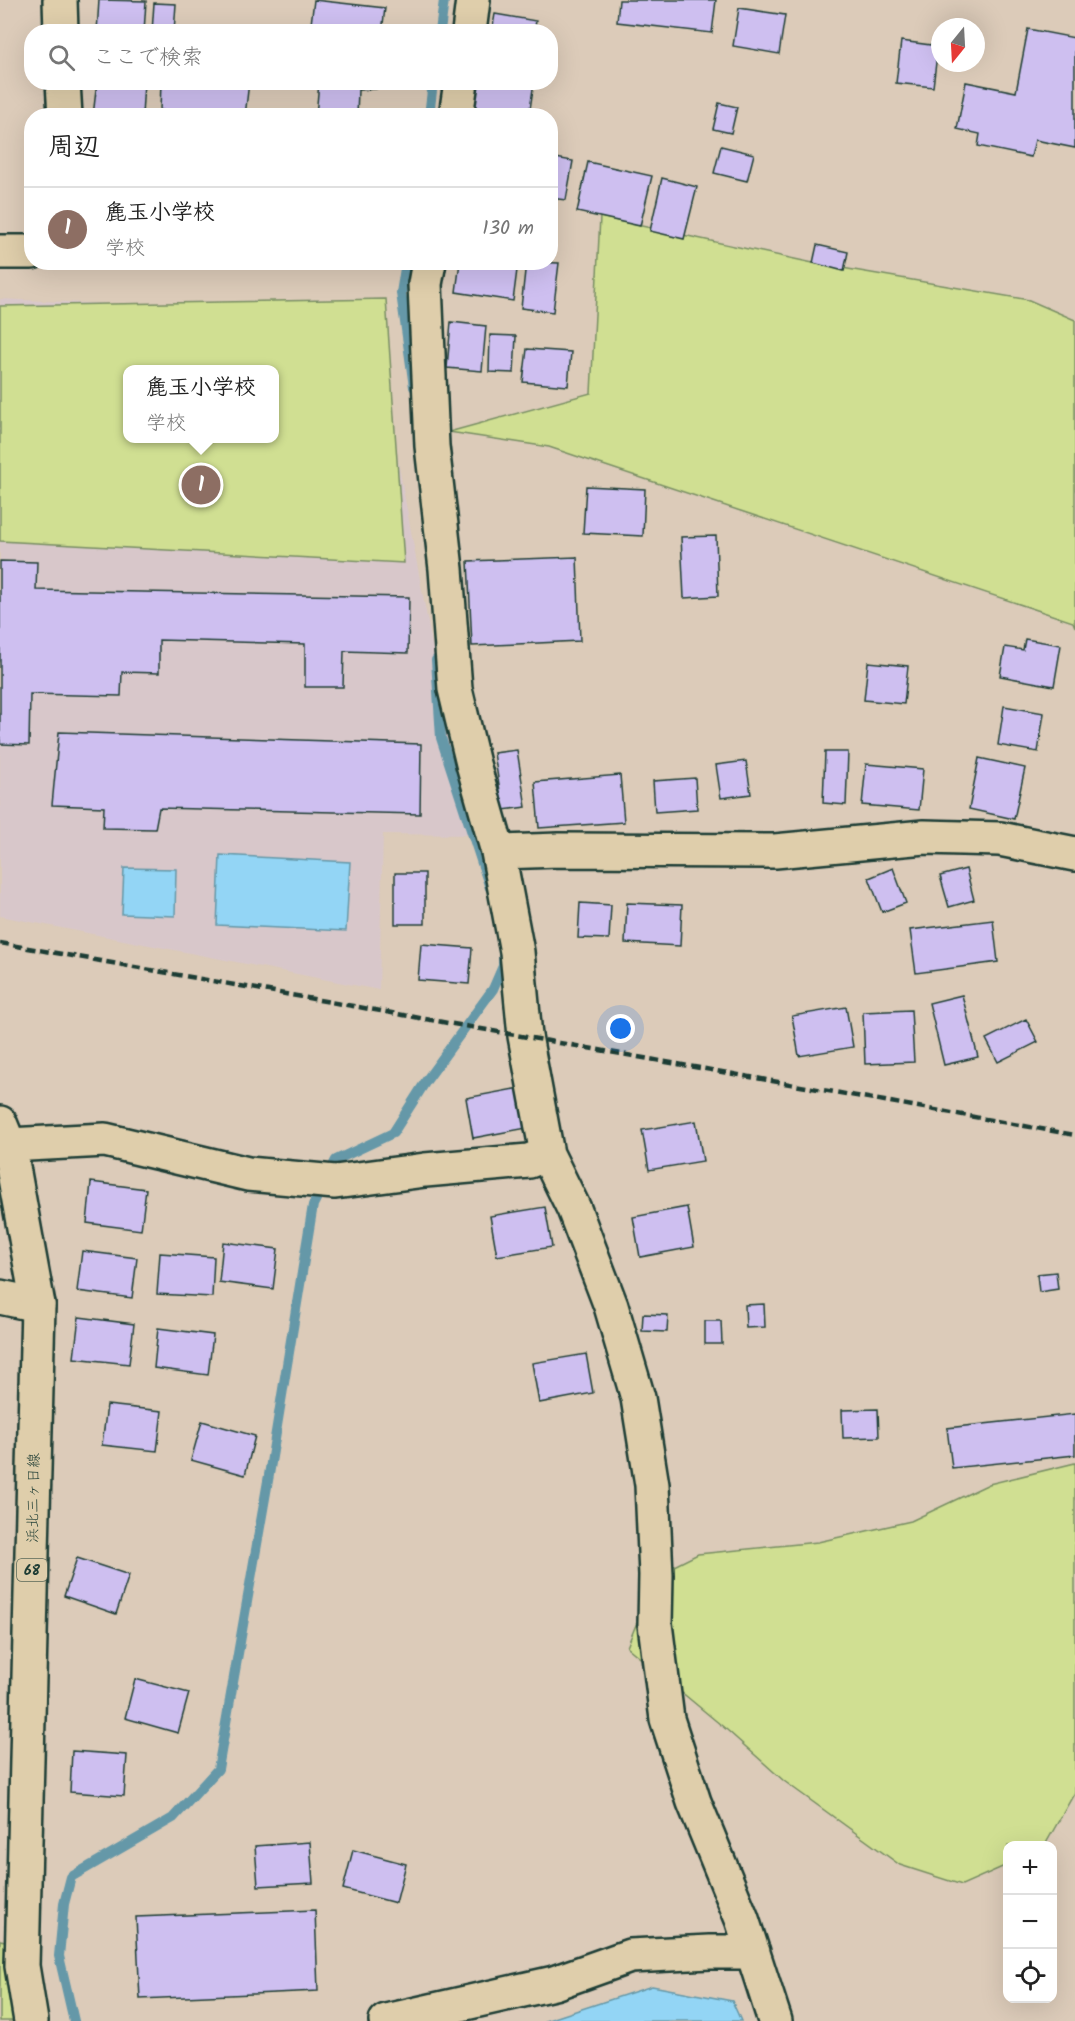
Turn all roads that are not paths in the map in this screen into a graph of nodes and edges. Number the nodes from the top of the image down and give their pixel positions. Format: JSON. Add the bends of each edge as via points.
{"nodes":[{"id":1,"x":60,"y":0,"type":"edge"},
{"id":2,"x":473,"y":0,"type":"edge"},
{"id":3,"x":61,"y":24,"type":"edge"},
{"id":4,"x":470,"y":24,"type":"edge"},
{"id":5,"x":63,"y":90,"type":"edge"},
{"id":6,"x":460,"y":90,"type":"edge"},
{"id":7,"x":64,"y":108,"type":"edge"},
{"id":8,"x":457,"y":108,"type":"edge"},
{"id":9,"x":0,"y":252,"type":"edge"},
{"id":10,"x":24,"y":252,"type":"edge"},
{"id":11,"x":424,"y":270,"type":"edge"},
{"id":12,"x":498,"y":852,"type":"junction"},
{"id":13,"x":1075,"y":854,"type":"edge"},
{"id":14,"x":4,"y":1134,"type":"edge"},
{"id":15,"x":547,"y":1154,"type":"junction"},
{"id":16,"x":0,"y":1297,"type":"edge"},
{"id":17,"x":38,"y":1305,"type":"junction"},
{"id":18,"x":753,"y":1953,"type":"junction"},
{"id":19,"x":31,"y":2021,"type":"edge"},
{"id":20,"x":386,"y":2021,"type":"edge"},
{"id":21,"x":775,"y":2021,"type":"edge"}],
"edges":[{"from":1,"to":3,"type":"street"},
{"from":2,"to":4,"type":"street"},
{"from":5,"to":7,"type":"street"},
{"from":6,"to":8,"type":"street"},
{"from":9,"to":10,"type":"street"},
{"from":11,"to":12,"type":"street","via":[[432,446],[455,689]]},
{"from":12,"to":13,"type":"street","via":[[775,851],[924,837],[1000,839]]},
{"from":12,"to":15,"type":"street"},
{"from":14,"to":15,"type":"street","via":[[105,1140],[248,1174],[335,1182],[529,1161]]},
{"from":14,"to":17,"type":"street","name":"浜北三ヶ日線","number":"68"},
{"from":15,"to":18,"type":"street","via":[[574,1209],[611,1306],[638,1398],[652,1485],[655,1624],[667,1719],[694,1802]]},
{"from":16,"to":17,"type":"street"},
{"from":17,"to":19,"type":"street","name":"浜北三ヶ日線","number":"68","via":[[22,1966]]},
{"from":18,"to":20,"type":"street","via":[[630,1956],[554,1983]]},
{"from":18,"to":21,"type":"street"}]}
